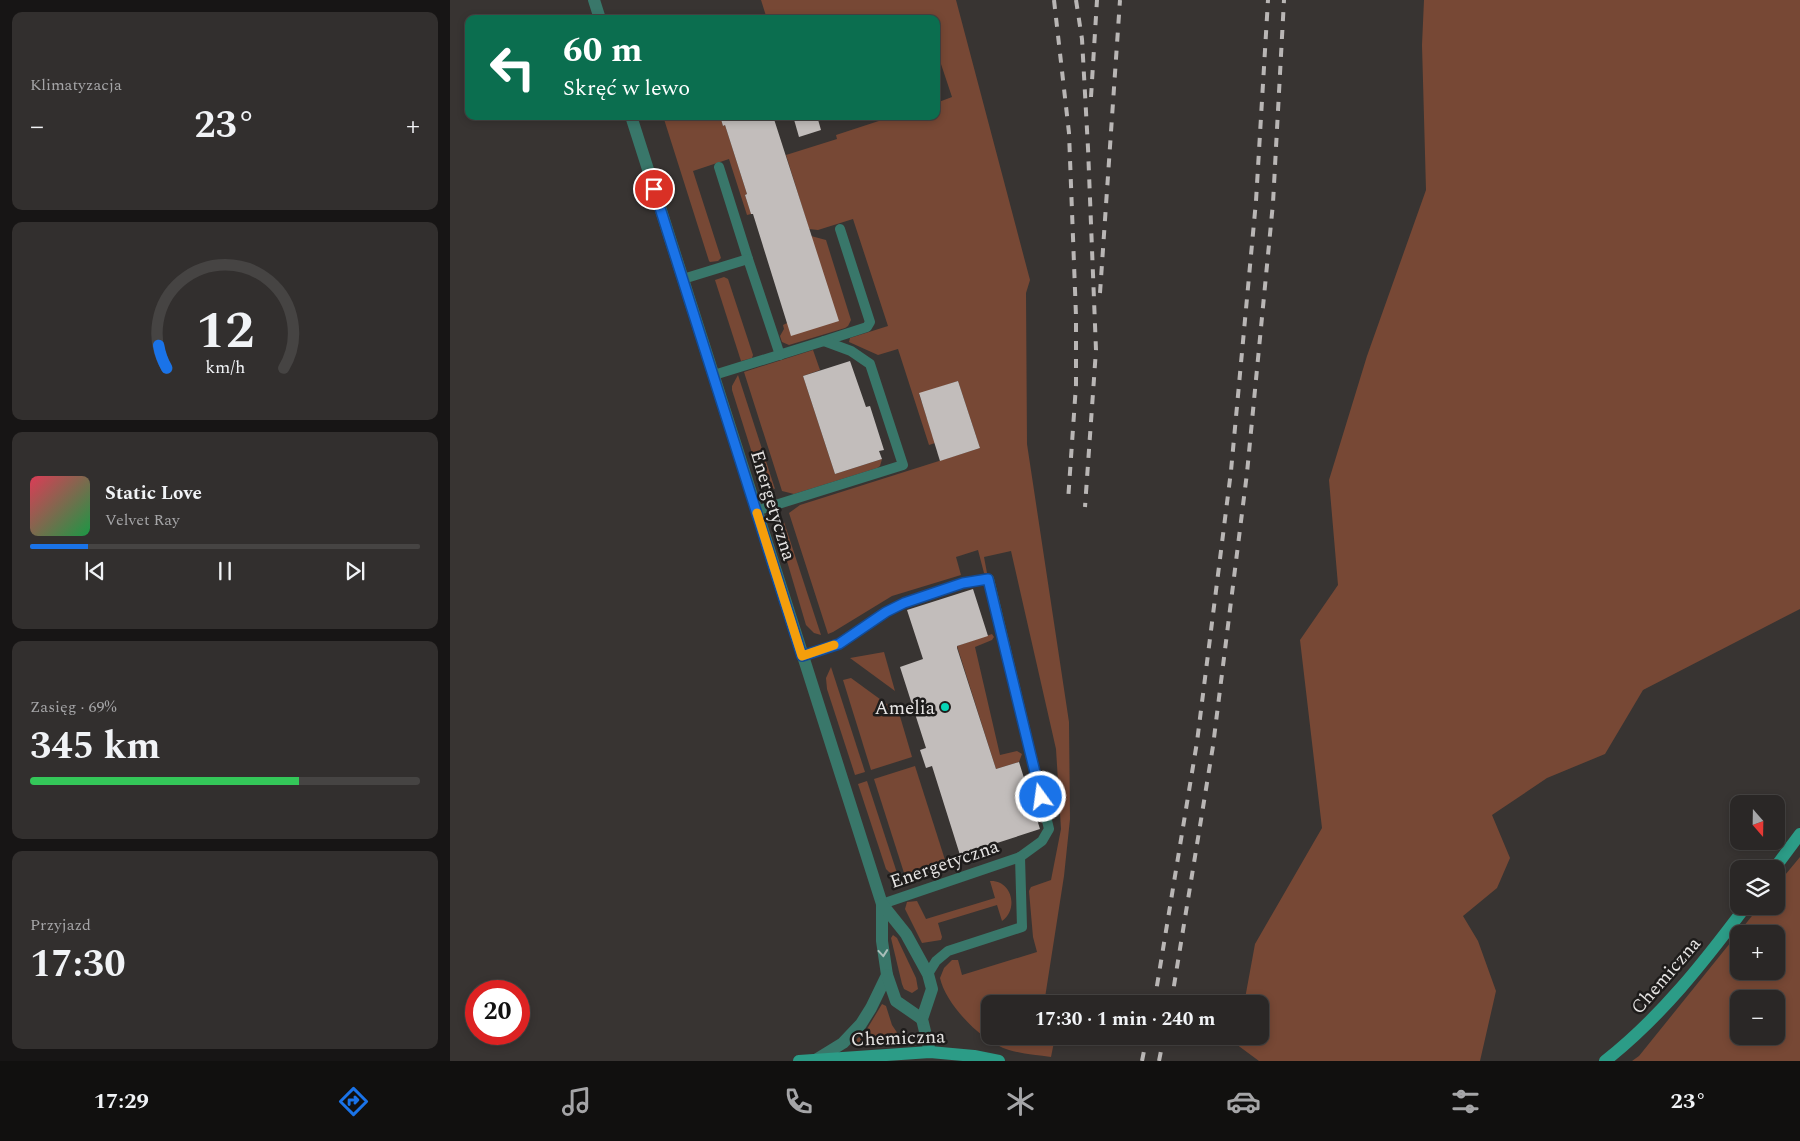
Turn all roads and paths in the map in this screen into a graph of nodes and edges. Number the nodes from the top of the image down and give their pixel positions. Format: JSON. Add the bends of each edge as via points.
{"nodes":[{"id":1,"x":594,"y":0,"type":"edge"},
{"id":2,"x":599,"y":15,"type":"edge"},
{"id":3,"x":632,"y":120,"type":"edge"},
{"id":4,"x":719,"y":167,"type":"dead end"},
{"id":5,"x":840,"y":229,"type":"dead end"},
{"id":6,"x":748,"y":259,"type":"junction"},
{"id":7,"x":683,"y":279,"type":"junction"},
{"id":8,"x":824,"y":341,"type":"junction"},
{"id":9,"x":780,"y":354,"type":"junction"},
{"id":10,"x":714,"y":375,"type":"junction"},
{"id":11,"x":756,"y":511,"type":"junction"},
{"id":12,"x":802,"y":656,"type":"junction"},
{"id":13,"x":1800,"y":834,"type":"edge"},
{"id":14,"x":1020,"y":857,"type":"junction"},
{"id":15,"x":1781,"y":860,"type":"edge"},
{"id":16,"x":882,"y":904,"type":"junction"},
{"id":17,"x":1739,"y":915,"type":"edge"},
{"id":18,"x":928,"y":974,"type":"junction"},
{"id":19,"x":887,"y":975,"type":"junction"},
{"id":20,"x":922,"y":1018,"type":"junction"},
{"id":21,"x":930,"y":1052,"type":"junction"},
{"id":22,"x":817,"y":1060,"type":"junction"},
{"id":23,"x":799,"y":1061,"type":"edge"},
{"id":24,"x":999,"y":1061,"type":"edge"},
{"id":25,"x":1605,"y":1061,"type":"edge"}],
"edges":[{"from":1,"to":2,"type":"street"},
{"from":3,"to":7,"type":"street","name":"Energetyczna"},
{"from":4,"to":6,"type":"lane"},
{"from":5,"to":8,"type":"lane","via":[[870,322],[867,327]]},
{"from":6,"to":7,"type":"lane"},
{"from":6,"to":9,"type":"lane"},
{"from":7,"to":10,"type":"street","name":"Energetyczna"},
{"from":8,"to":9,"type":"lane"},
{"from":8,"to":11,"type":"lane","via":[[851,351],[870,364],[903,465]]},
{"from":9,"to":10,"type":"lane"},
{"from":10,"to":11,"type":"street","name":"Energetyczna"},
{"from":11,"to":12,"type":"street","name":"Energetyczna"},
{"from":12,"to":14,"type":"lane","via":[[839,644],[904,603],[963,583],[988,579],[1049,829],[1042,841]]},
{"from":12,"to":16,"type":"street","name":"Energetyczna"},
{"from":13,"to":15,"type":"street"},
{"from":14,"to":16,"type":"lane","name":"Energetyczna"},
{"from":14,"to":18,"type":"lane","name":"Energetyczna","via":[[1022,927],[954,948],[936,962]]},
{"from":16,"to":18,"type":"street","name":"Energetyczna","via":[[906,934]]},
{"from":16,"to":19,"type":"street","name":"Energetyczna","one_way":true,"via":[[882,941]]},
{"from":17,"to":25,"type":"street","name":"Chemiczna","via":[[1676,995]]},
{"from":18,"to":20,"type":"street","name":"Energetyczna","via":[[932,989]]},
{"from":19,"to":20,"type":"street","name":"Energetyczna","via":[[896,1001]]},
{"from":19,"to":22,"type":"street","via":[[861,1024],[843,1042]]},
{"from":20,"to":21,"type":"street"},
{"from":21,"to":22,"type":"street","name":"Chemiczna"},
{"from":21,"to":24,"type":"street","name":"Chemiczna"},
{"from":22,"to":23,"type":"street","name":"Chemiczna"}]}
